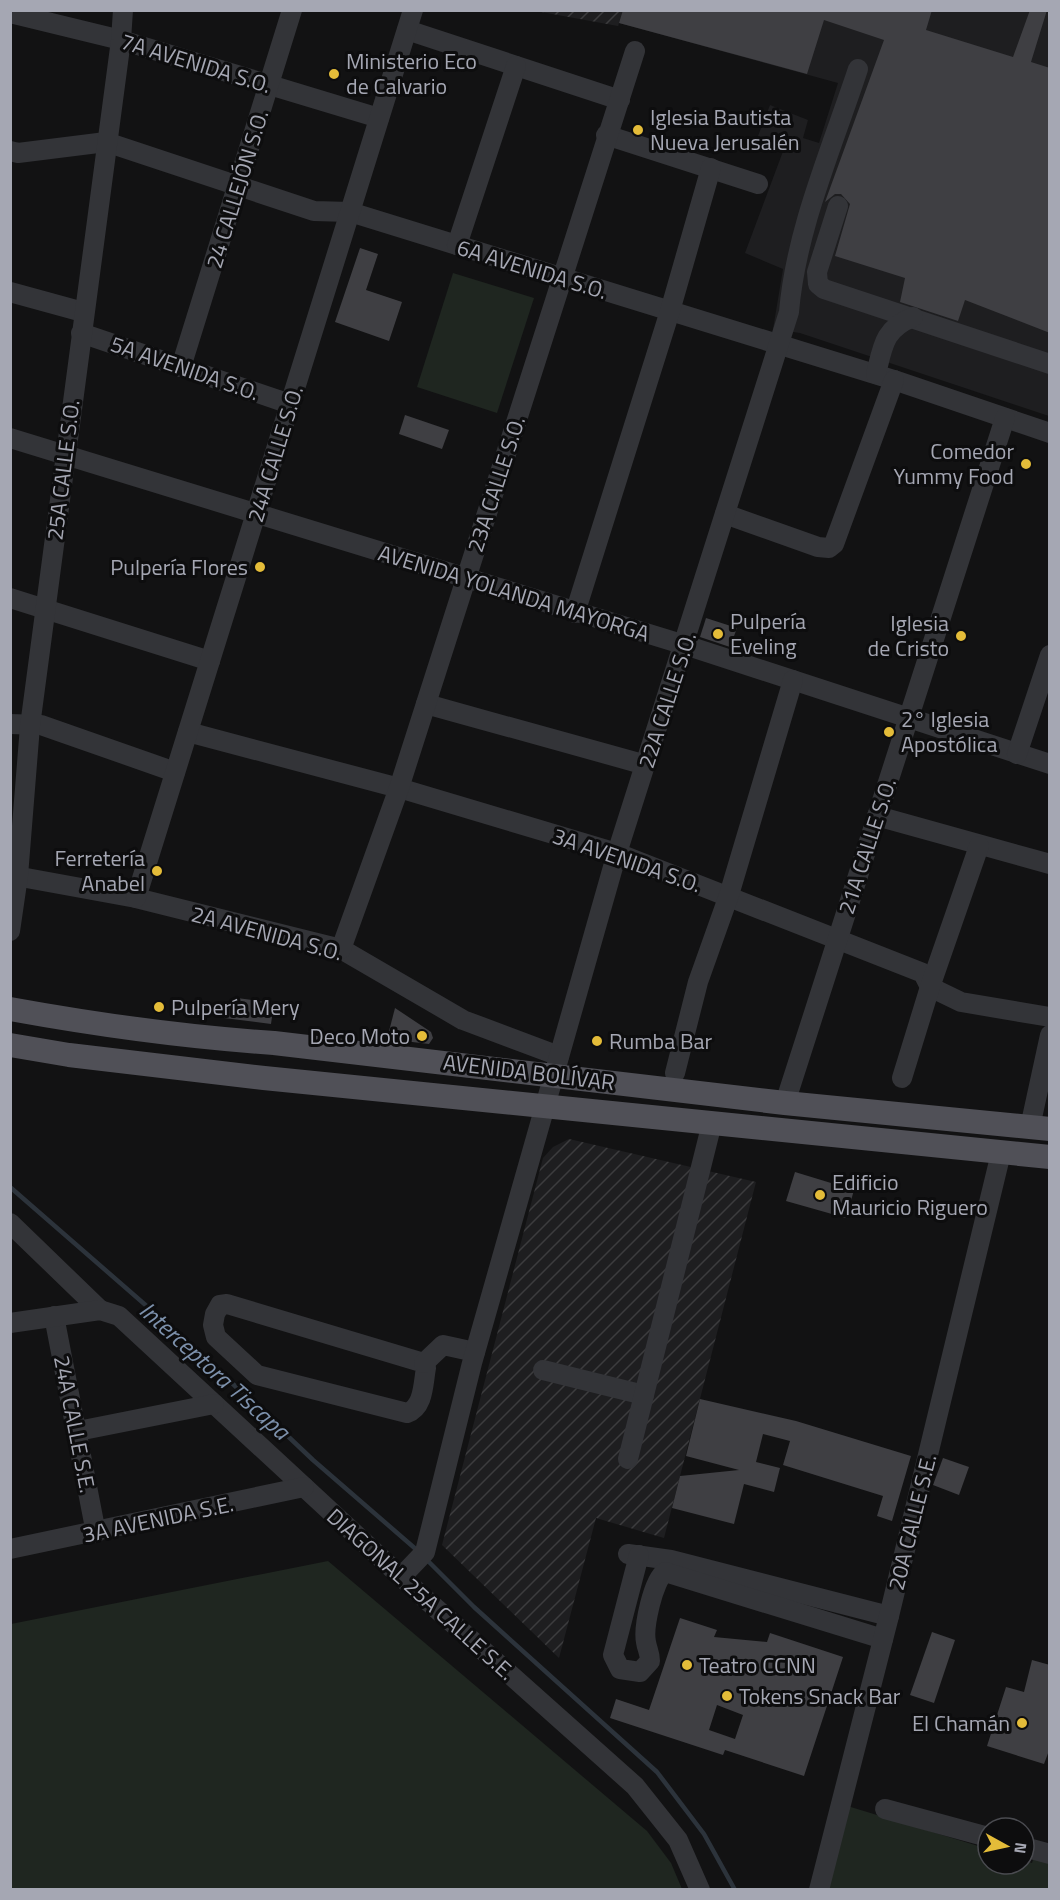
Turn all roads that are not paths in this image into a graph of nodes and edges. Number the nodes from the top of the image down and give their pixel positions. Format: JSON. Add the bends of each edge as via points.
{"nodes":[{"id":1,"x":123,"y":10,"type":"edge"},
{"id":2,"x":292,"y":10,"type":"edge"},
{"id":3,"x":413,"y":10,"type":"edge"},
{"id":4,"x":10,"y":13,"type":"edge"},
{"id":5,"x":407,"y":30,"type":"junction"},
{"id":6,"x":121,"y":40,"type":"junction"},
{"id":7,"x":635,"y":51,"type":"dead end"},
{"id":8,"x":516,"y":66,"type":"junction"},
{"id":9,"x":858,"y":69,"type":"dead end"},
{"id":10,"x":269,"y":85,"type":"junction"},
{"id":11,"x":620,"y":100,"type":"junction"},
{"id":12,"x":380,"y":118,"type":"junction"},
{"id":13,"x":606,"y":135,"type":"junction"},
{"id":14,"x":106,"y":142,"type":"junction"},
{"id":15,"x":10,"y":151,"type":"edge"},
{"id":16,"x":711,"y":168,"type":"junction"},
{"id":17,"x":758,"y":184,"type":"dead end"},
{"id":18,"x":237,"y":186,"type":"junction"},
{"id":19,"x":838,"y":206,"type":"dead end"},
{"id":20,"x":350,"y":212,"type":"junction"},
{"id":21,"x":457,"y":245,"type":"junction"},
{"id":22,"x":562,"y":278,"type":"junction"},
{"id":23,"x":10,"y":292,"type":"edge"},
{"id":24,"x":868,"y":302,"type":"junction"},
{"id":25,"x":83,"y":312,"type":"junction"},
{"id":26,"x":670,"y":312,"type":"junction"},
{"id":27,"x":914,"y":317,"type":"junction"},
{"id":28,"x":81,"y":333,"type":"junction"},
{"id":29,"x":887,"y":334,"type":"junction"},
{"id":30,"x":778,"y":345,"type":"junction"},
{"id":31,"x":1050,"y":364,"type":"edge"},
{"id":32,"x":181,"y":367,"type":"junction"},
{"id":33,"x":885,"y":377,"type":"junction"},
{"id":34,"x":290,"y":404,"type":"junction"},
{"id":35,"x":1005,"y":418,"type":"junction"},
{"id":36,"x":1050,"y":433,"type":"edge"},
{"id":37,"x":10,"y":438,"type":"edge"},
{"id":38,"x":65,"y":454,"type":"junction"},
{"id":39,"x":256,"y":512,"type":"junction"},
{"id":40,"x":725,"y":514,"type":"junction"},
{"id":41,"x":465,"y":579,"type":"junction"},
{"id":42,"x":10,"y":598,"type":"edge"},
{"id":43,"x":45,"y":609,"type":"junction"},
{"id":44,"x":575,"y":614,"type":"junction"},
{"id":45,"x":685,"y":645,"type":"junction"},
{"id":46,"x":1050,"y":655,"type":"edge"},
{"id":47,"x":210,"y":661,"type":"junction"},
{"id":48,"x":793,"y":680,"type":"junction"},
{"id":49,"x":426,"y":704,"type":"junction"},
{"id":50,"x":909,"y":718,"type":"junction"},
{"id":51,"x":20,"y":725,"type":"edge"},
{"id":52,"x":188,"y":732,"type":"junction"},
{"id":53,"x":1017,"y":754,"type":"junction"},
{"id":54,"x":1050,"y":764,"type":"edge"},
{"id":55,"x":646,"y":765,"type":"junction"},
{"id":56,"x":175,"y":772,"type":"junction"},
{"id":57,"x":399,"y":788,"type":"junction"},
{"id":58,"x":877,"y":816,"type":"junction"},
{"id":59,"x":979,"y":846,"type":"junction"},
{"id":60,"x":617,"y":854,"type":"junction"},
{"id":61,"x":1050,"y":864,"type":"edge"},
{"id":62,"x":14,"y":875,"type":"edge"},
{"id":63,"x":729,"y":895,"type":"junction"},
{"id":64,"x":136,"y":898,"type":"junction"},
{"id":65,"x":10,"y":931,"type":"edge"},
{"id":66,"x":838,"y":939,"type":"junction"},
{"id":67,"x":341,"y":950,"type":"junction"},
{"id":68,"x":930,"y":987,"type":"junction"},
{"id":69,"x":10,"y":1009,"type":"edge"},
{"id":70,"x":1050,"y":1017,"type":"edge"},
{"id":71,"x":10,"y":1031,"type":"edge"},
{"id":72,"x":1050,"y":1035,"type":"edge"},
{"id":73,"x":10,"y":1045,"type":"edge"},
{"id":74,"x":41,"y":1050,"type":"junction"},
{"id":75,"x":557,"y":1065,"type":"junction"},
{"id":76,"x":675,"y":1073,"type":"dead end"},
{"id":77,"x":902,"y":1078,"type":"dead end"},
{"id":78,"x":785,"y":1103,"type":"junction"},
{"id":79,"x":545,"y":1106,"type":"junction"},
{"id":80,"x":712,"y":1123,"type":"junction"},
{"id":81,"x":1040,"y":1128,"type":"edge"},
{"id":82,"x":1001,"y":1153,"type":"junction"},
{"id":83,"x":1050,"y":1157,"type":"edge"},
{"id":84,"x":10,"y":1223,"type":"edge"},
{"id":85,"x":100,"y":1310,"type":"junction"},
{"id":86,"x":54,"y":1316,"type":"junction"},
{"id":87,"x":10,"y":1323,"type":"edge"},
{"id":88,"x":475,"y":1352,"type":"junction"},
{"id":89,"x":424,"y":1363,"type":"junction"},
{"id":90,"x":543,"y":1370,"type":"dead end"},
{"id":91,"x":644,"y":1395,"type":"junction"},
{"id":92,"x":214,"y":1404,"type":"junction"},
{"id":93,"x":78,"y":1431,"type":"junction"},
{"id":94,"x":628,"y":1459,"type":"dead end"},
{"id":95,"x":304,"y":1487,"type":"junction"},
{"id":96,"x":96,"y":1533,"type":"junction"},
{"id":97,"x":10,"y":1549,"type":"edge"},
{"id":98,"x":401,"y":1577,"type":"junction"},
{"id":99,"x":889,"y":1616,"type":"junction"},
{"id":100,"x":883,"y":1640,"type":"junction"},
{"id":101,"x":885,"y":1809,"type":"dead end"},
{"id":102,"x":976,"y":1834,"type":"edge"},
{"id":103,"x":699,"y":1890,"type":"edge"},
{"id":104,"x":819,"y":1890,"type":"edge"}],
"edges":[{"from":1,"to":6,"type":"street","name":"25A CALLE S.O."},
{"from":2,"to":10,"type":"street","name":"24 CALLEJÓN S.O."},
{"from":3,"to":5,"type":"street","name":"24A CALLE S.O."},
{"from":4,"to":6,"type":"street","name":"7A AVENIDA S.O."},
{"from":5,"to":8,"type":"street"},
{"from":5,"to":12,"type":"street","name":"24A CALLE S.O."},
{"from":6,"to":10,"type":"street","name":"7A AVENIDA S.O."},
{"from":6,"to":14,"type":"street","name":"25A CALLE S.O."},
{"from":7,"to":11,"type":"street","name":"23A CALLE S.O."},
{"from":8,"to":11,"type":"street"},
{"from":8,"to":21,"type":"street"},
{"from":9,"to":30,"type":"street","name":"22A CALLE S.O.","via":[[801,241],[791,281],[789,312]]},
{"from":10,"to":12,"type":"street","name":"7A AVENIDA S.O."},
{"from":10,"to":18,"type":"street","name":"24 CALLEJÓN S.O."},
{"from":11,"to":13,"type":"street","name":"23A CALLE S.O."},
{"from":12,"to":20,"type":"street","name":"24A CALLE S.O."},
{"from":13,"to":16,"type":"street"},
{"from":13,"to":22,"type":"street","name":"23A CALLE S.O."},
{"from":14,"to":15,"type":"street","name":"6A AVENIDA S.O."},
{"from":14,"to":18,"type":"street","name":"6A AVENIDA S.O."},
{"from":14,"to":25,"type":"street","name":"25A CALLE S.O."},
{"from":16,"to":17,"type":"street"},
{"from":16,"to":26,"type":"street"},
{"from":18,"to":20,"type":"street","name":"6A AVENIDA S.O.","via":[[314,211]]},
{"from":18,"to":32,"type":"street","name":"24 CALLEJÓN S.O."},
{"from":19,"to":24,"type":"street","via":[[817,272],[818,284]]},
{"from":20,"to":21,"type":"street","name":"6A AVENIDA S.O."},
{"from":20,"to":34,"type":"street","name":"24A CALLE S.O."},
{"from":21,"to":22,"type":"street","name":"6A AVENIDA S.O."},
{"from":22,"to":26,"type":"street","name":"6A AVENIDA S.O."},
{"from":22,"to":41,"type":"street","name":"23A CALLE S.O."},
{"from":23,"to":25,"type":"street"},
{"from":24,"to":27,"type":"street"},
{"from":24,"to":29,"type":"street"},
{"from":25,"to":28,"type":"street","name":"25A CALLE S.O."},
{"from":26,"to":30,"type":"street","name":"6A AVENIDA S.O."},
{"from":26,"to":44,"type":"street"},
{"from":27,"to":29,"type":"street","via":[[894,326]]},
{"from":27,"to":31,"type":"street"},
{"from":28,"to":32,"type":"street","name":"5A AVENIDA S.O."},
{"from":28,"to":38,"type":"street","name":"25A CALLE S.O."},
{"from":29,"to":33,"type":"street"},
{"from":30,"to":33,"type":"street","name":"6A AVENIDA S.O."},
{"from":30,"to":40,"type":"street","name":"22A CALLE S.O."},
{"from":32,"to":34,"type":"street","name":"5A AVENIDA S.O."},
{"from":33,"to":35,"type":"street","name":"6A AVENIDA S.O."},
{"from":33,"to":40,"type":"street","via":[[834,544],[829,548],[818,547]]},
{"from":34,"to":39,"type":"street","name":"24A CALLE S.O."},
{"from":35,"to":36,"type":"street","name":"6A AVENIDA S.O."},
{"from":35,"to":50,"type":"street","name":"21A CALLE S.O."},
{"from":37,"to":38,"type":"street","name":"AVENIDA YOLANDA MAYORGA"},
{"from":38,"to":39,"type":"street","name":"AVENIDA YOLANDA MAYORGA"},
{"from":38,"to":43,"type":"street","name":"25A CALLE S.O."},
{"from":39,"to":41,"type":"street","name":"AVENIDA YOLANDA MAYORGA"},
{"from":39,"to":47,"type":"street","name":"24A CALLE S.O."},
{"from":40,"to":45,"type":"street","name":"22A CALLE S.O."},
{"from":41,"to":44,"type":"street","name":"AVENIDA YOLANDA MAYORGA"},
{"from":41,"to":49,"type":"street","name":"23A CALLE S.O."},
{"from":42,"to":43,"type":"street"},
{"from":43,"to":47,"type":"street"},
{"from":43,"to":51,"type":"street","name":"25A CALLE S.O."},
{"from":44,"to":45,"type":"street","name":"AVENIDA YOLANDA MAYORGA"},
{"from":45,"to":48,"type":"street","name":"AVENIDA YOLANDA MAYORGA"},
{"from":45,"to":55,"type":"street","name":"22A CALLE S.O."},
{"from":46,"to":53,"type":"street"},
{"from":47,"to":52,"type":"street","name":"24A CALLE S.O."},
{"from":48,"to":50,"type":"street","name":"AVENIDA YOLANDA MAYORGA"},
{"from":48,"to":63,"type":"street"},
{"from":49,"to":55,"type":"street"},
{"from":49,"to":57,"type":"street","name":"23A CALLE S.O."},
{"from":50,"to":53,"type":"street","name":"AVENIDA YOLANDA MAYORGA"},
{"from":50,"to":58,"type":"street","name":"21A CALLE S.O."},
{"from":51,"to":56,"type":"street","via":[[41,725]]},
{"from":51,"to":62,"type":"street","name":"25A CALLE S.O."},
{"from":52,"to":56,"type":"street","name":"24A CALLE S.O."},
{"from":52,"to":57,"type":"street","name":"3A AVENIDA S.O."},
{"from":53,"to":54,"type":"street","name":"AVENIDA YOLANDA MAYORGA"},
{"from":55,"to":60,"type":"street","name":"22A CALLE S.O."},
{"from":56,"to":64,"type":"street","name":"24A CALLE S.O."},
{"from":57,"to":60,"type":"street","name":"3A AVENIDA S.O."},
{"from":57,"to":67,"type":"street","name":"23A CALLE S.O."},
{"from":58,"to":59,"type":"street"},
{"from":58,"to":66,"type":"street","name":"21A CALLE S.O."},
{"from":59,"to":61,"type":"street"},
{"from":59,"to":68,"type":"street"},
{"from":60,"to":63,"type":"street","name":"3A AVENIDA S.O."},
{"from":60,"to":75,"type":"street","name":"22A CALLE S.O."},
{"from":62,"to":64,"type":"street","name":"2A AVENIDA S.O."},
{"from":62,"to":65,"type":"street","name":"25A CALLE S.O."},
{"from":63,"to":66,"type":"street","name":"3A AVENIDA S.O."},
{"from":63,"to":76,"type":"street","via":[[698,982]]},
{"from":64,"to":67,"type":"street","name":"2A AVENIDA S.O."},
{"from":66,"to":68,"type":"street","name":"3A AVENIDA S.O.","via":[[923,973]]},
{"from":66,"to":78,"type":"street","name":"21A CALLE S.O."},
{"from":67,"to":75,"type":"street","name":"2A AVENIDA S.O.","via":[[463,1020]]},
{"from":68,"to":70,"type":"street","name":"3A AVENIDA S.O.","via":[[961,1002]]},
{"from":68,"to":77,"type":"street"},
{"from":69,"to":75,"type":"main road","name":"AVENIDA BOLÍVAR","via":[[203,1038]]},
{"from":71,"to":74,"type":"main road"},
{"from":72,"to":81,"type":"street"},
{"from":73,"to":74,"type":"main road","name":"AVENIDA BOLÍVAR"},
{"from":74,"to":79,"type":"main road","name":"AVENIDA BOLÍVAR","via":[[264,1078]]},
{"from":75,"to":78,"type":"main road","name":"AVENIDA BOLÍVAR"},
{"from":75,"to":79,"type":"street"},
{"from":78,"to":81,"type":"main road","name":"AVENIDA BOLÍVAR"},
{"from":79,"to":80,"type":"main road","name":"AVENIDA BOLÍVAR"},
{"from":79,"to":88,"type":"street"},
{"from":80,"to":82,"type":"main road","name":"AVENIDA BOLÍVAR"},
{"from":80,"to":91,"type":"street"},
{"from":82,"to":83,"type":"main road","name":"AVENIDA BOLÍVAR"},
{"from":82,"to":99,"type":"street","name":"20A CALLE S.E."},
{"from":84,"to":85,"type":"street"},
{"from":85,"to":86,"type":"street"},
{"from":85,"to":92,"type":"street","name":"DIAGONAL 25A CALLE S.E.","via":[[119,1316]]},
{"from":86,"to":87,"type":"street"},
{"from":86,"to":93,"type":"street","name":"24A CALLE S.E."},
{"from":88,"to":89,"type":"street","via":[[443,1345]]},
{"from":88,"to":98,"type":"street","via":[[421,1556]]},
{"from":89,"to":89,"type":"street","via":[[227,1304],[220,1305],[215,1314],[216,1336],[257,1375],[407,1413],[418,1404]]},
{"from":90,"to":91,"type":"street"},
{"from":91,"to":94,"type":"street"},
{"from":92,"to":93,"type":"street"},
{"from":92,"to":95,"type":"street","name":"DIAGONAL 25A CALLE S.E."},
{"from":93,"to":96,"type":"street","name":"24A CALLE S.E."},
{"from":95,"to":96,"type":"street","name":"3A AVENIDA S.E."},
{"from":95,"to":98,"type":"street","name":"DIAGONAL 25A CALLE S.E."},
{"from":96,"to":97,"type":"street","name":"3A AVENIDA S.E."},
{"from":98,"to":103,"type":"street","name":"DIAGONAL 25A CALLE S.E.","via":[[634,1786],[678,1840]]},
{"from":99,"to":100,"type":"street","name":"20A CALLE S.E."},
{"from":99,"to":100,"type":"street","via":[[671,1560],[633,1555],[613,1655],[620,1669],[640,1672],[650,1661],[645,1640],[647,1622],[657,1579],[664,1572]]},
{"from":100,"to":104,"type":"street","name":"20A CALLE S.E."},
{"from":101,"to":102,"type":"street"}]}
